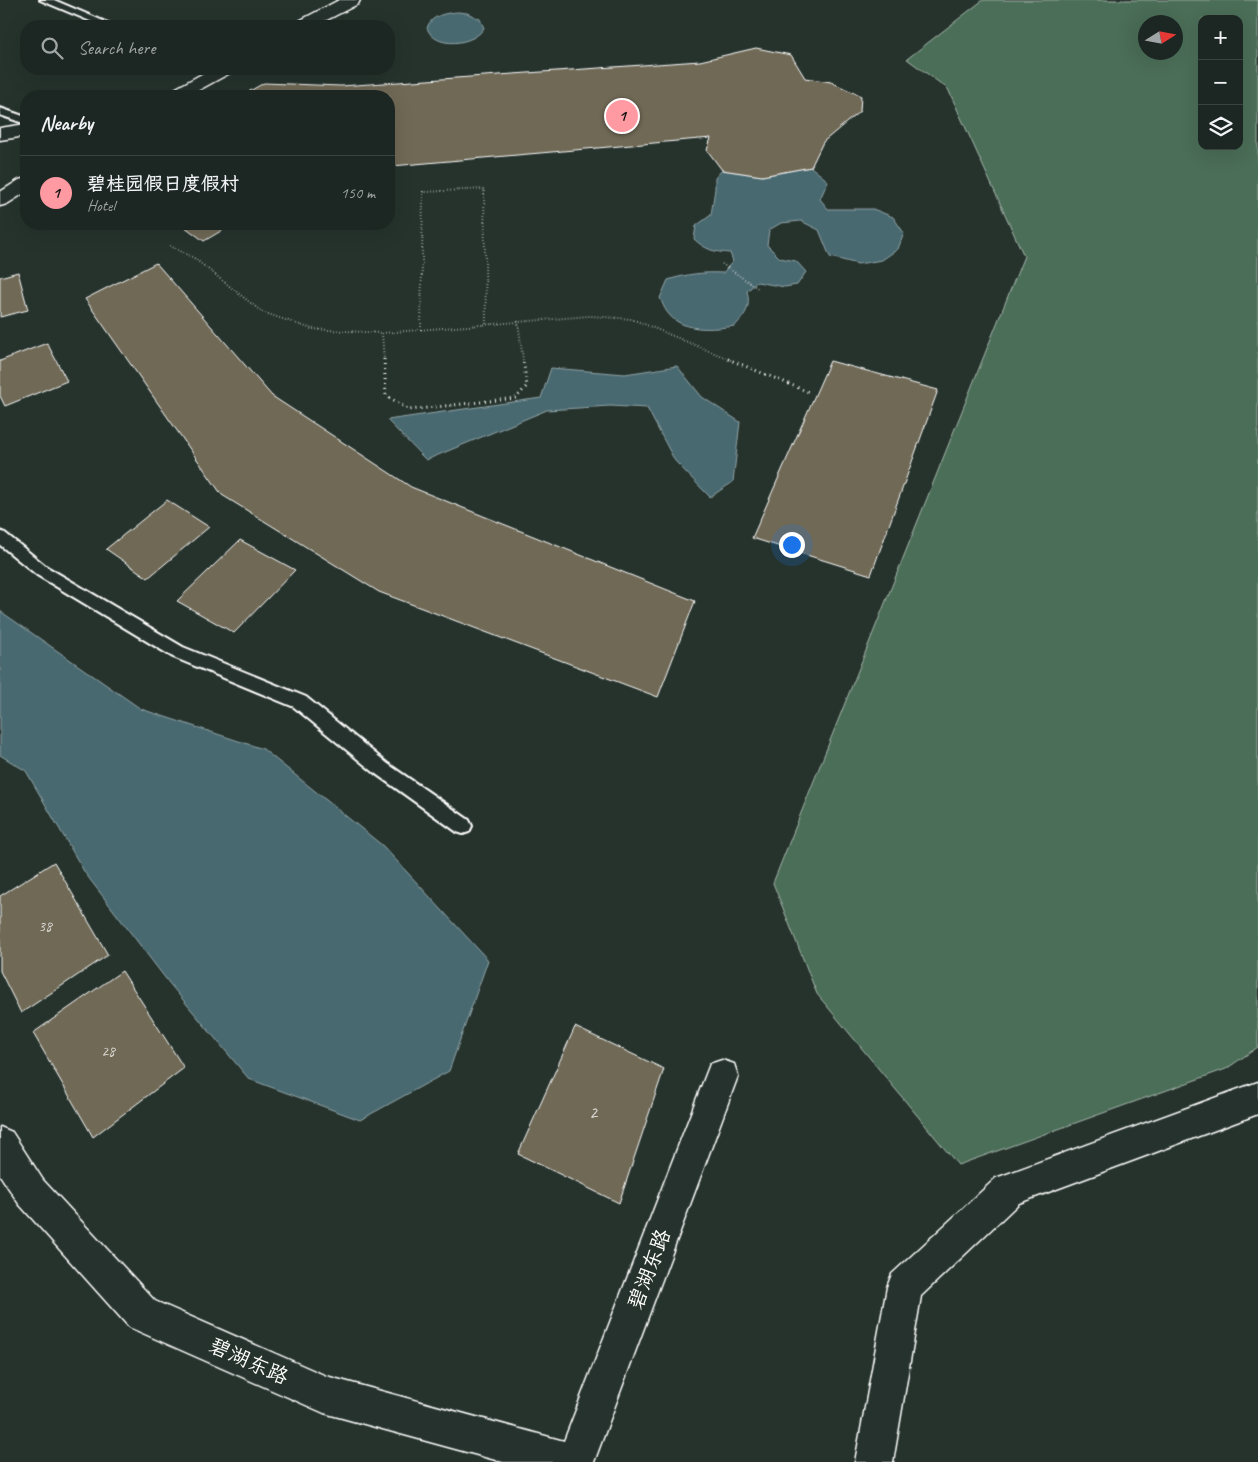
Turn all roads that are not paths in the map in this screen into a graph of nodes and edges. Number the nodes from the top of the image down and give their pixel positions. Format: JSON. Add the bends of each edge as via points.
{"nodes":[{"id":1,"x":45,"y":0,"type":"edge"},
{"id":2,"x":343,"y":1,"type":"edge"},
{"id":3,"x":95,"y":20,"type":"edge"},
{"id":4,"x":312,"y":20,"type":"edge"},
{"id":5,"x":213,"y":75,"type":"edge"},
{"id":6,"x":186,"y":90,"type":"edge"},
{"id":7,"x":0,"y":111,"type":"edge"},
{"id":8,"x":20,"y":119,"type":"edge"},
{"id":9,"x":20,"y":131,"type":"edge"},
{"id":10,"x":0,"y":134,"type":"edge"},
{"id":11,"x":20,"y":188,"type":"edge"},
{"id":12,"x":0,"y":200,"type":"edge"},
{"id":13,"x":0,"y":537,"type":"edge"},
{"id":14,"x":463,"y":826,"type":"dead end"},
{"id":15,"x":722,"y":1076,"type":"dead end"},
{"id":16,"x":1258,"y":1098,"type":"edge"},
{"id":17,"x":0,"y":1144,"type":"edge"},
{"id":18,"x":574,"y":1462,"type":"edge"},
{"id":19,"x":874,"y":1462,"type":"edge"}],
"edges":[{"from":1,"to":3,"type":"lane"},
{"from":2,"to":4,"type":"street"},
{"from":5,"to":6,"type":"street"},
{"from":7,"to":8,"type":"lane"},
{"from":9,"to":10,"type":"street"},
{"from":11,"to":12,"type":"street"},
{"from":13,"to":14,"type":"lane","via":[[42,571],[178,652],[300,702],[382,768]]},
{"from":15,"to":18,"type":"street","name":"碧湖东路"},
{"from":16,"to":19,"type":"street","via":[[1008,1190],[905,1287]]},
{"from":17,"to":18,"type":"street","name":"碧湖东路","via":[[31,1192],[142,1314],[324,1394]]}]}
